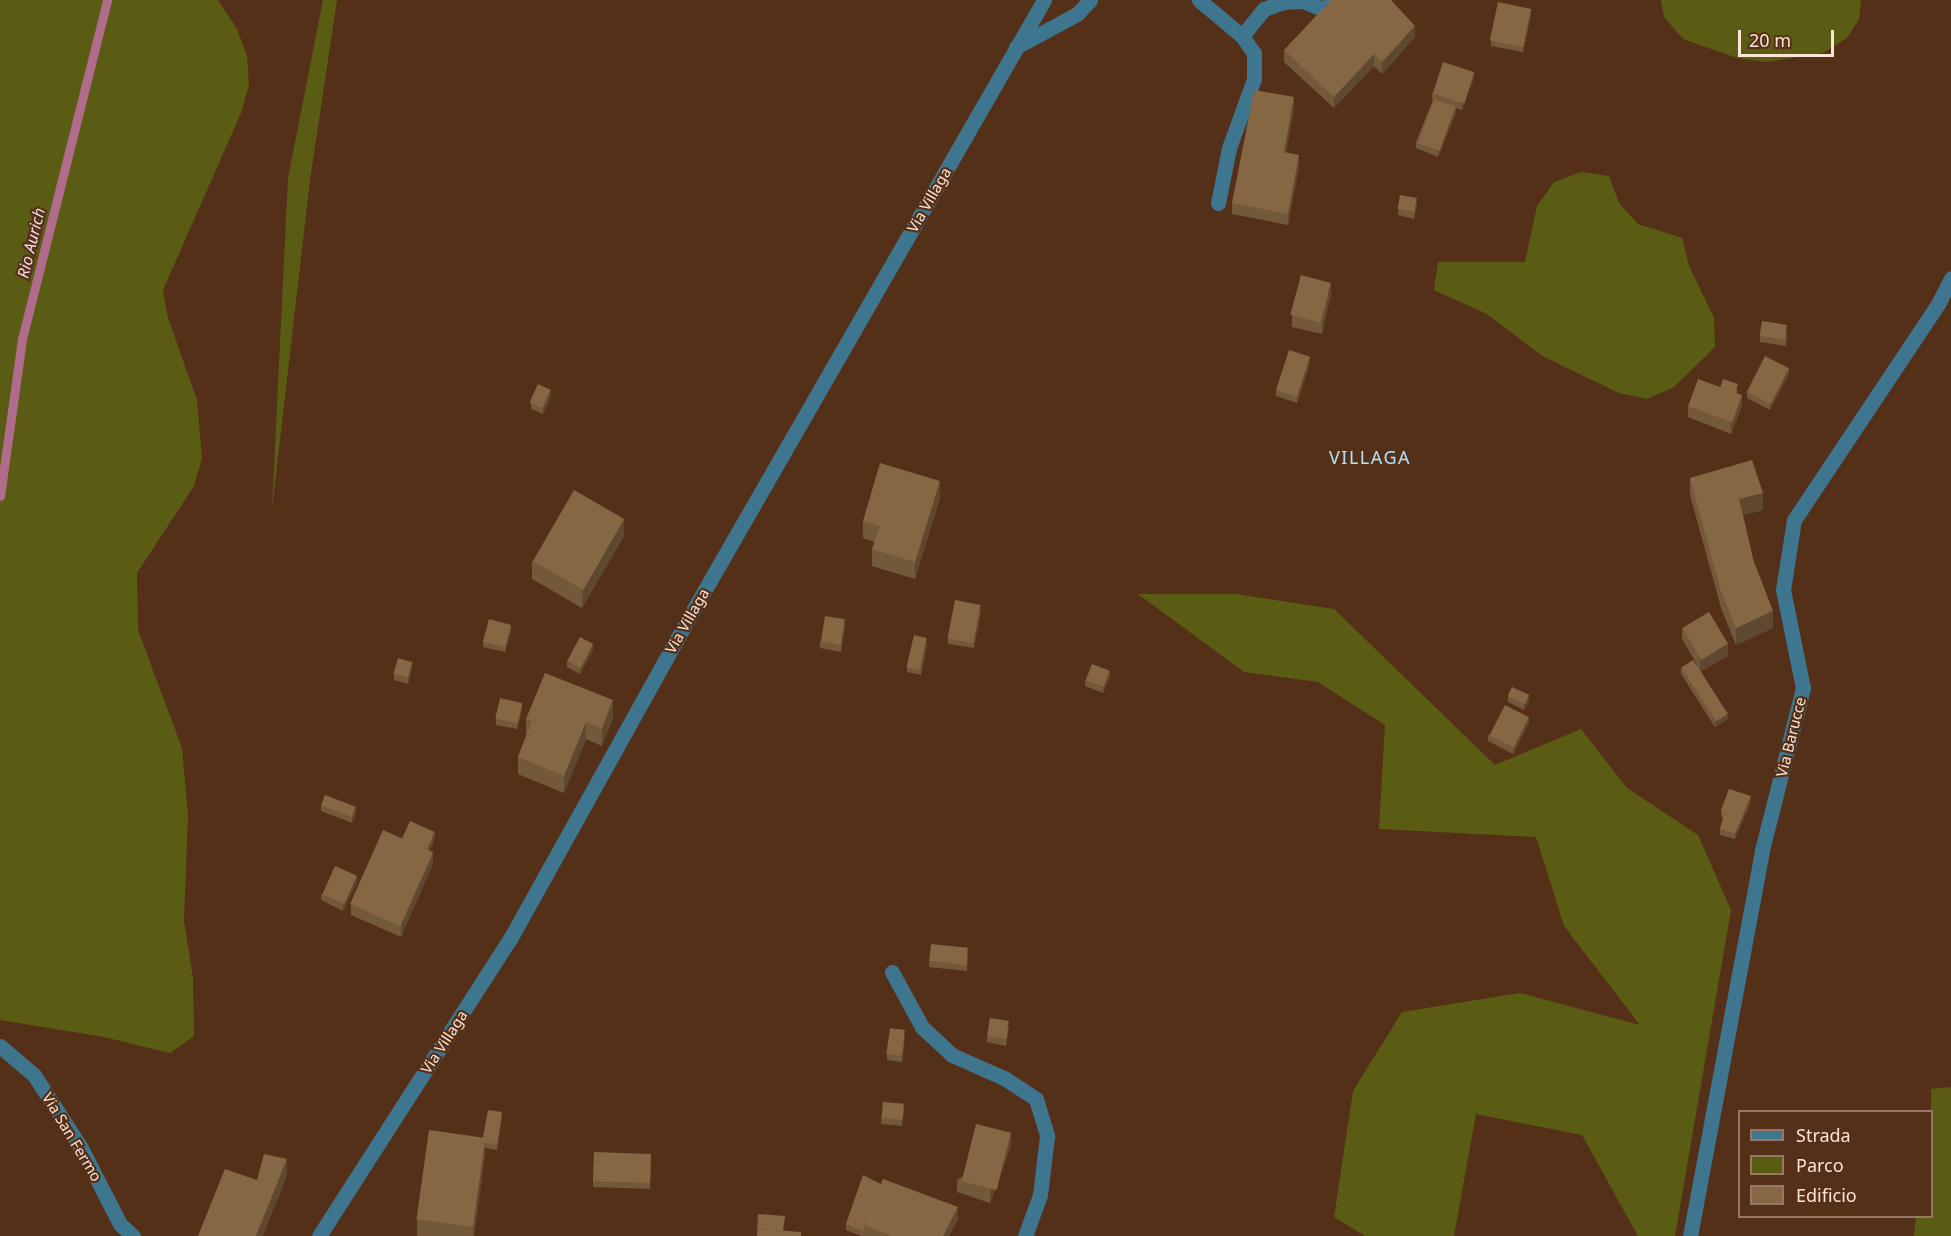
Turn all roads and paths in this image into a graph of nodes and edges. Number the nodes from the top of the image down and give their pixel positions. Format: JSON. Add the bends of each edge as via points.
{"nodes":[{"id":1,"x":1044,"y":0,"type":"edge"},
{"id":2,"x":1090,"y":0,"type":"edge"},
{"id":3,"x":1199,"y":0,"type":"edge"},
{"id":4,"x":1334,"y":0,"type":"edge"},
{"id":5,"x":1242,"y":36,"type":"junction"},
{"id":6,"x":1016,"y":47,"type":"junction"},
{"id":7,"x":1218,"y":202,"type":"dead end"},
{"id":8,"x":1951,"y":278,"type":"edge"},
{"id":9,"x":892,"y":972,"type":"dead end"},
{"id":10,"x":0,"y":1046,"type":"edge"},
{"id":11,"x":133,"y":1236,"type":"edge"},
{"id":12,"x":319,"y":1236,"type":"edge"},
{"id":13,"x":1025,"y":1236,"type":"edge"},
{"id":14,"x":1690,"y":1236,"type":"edge"}],
"edges":[{"from":1,"to":6,"type":"street","name":"Via Villaga"},
{"from":2,"to":6,"type":"street","via":[[1077,14]]},
{"from":3,"to":5,"type":"street"},
{"from":4,"to":5,"type":"street","via":[[1323,9],[1303,1],[1283,2],[1264,9]]},
{"from":5,"to":7,"type":"street","via":[[1254,53],[1254,79],[1229,148]]},
{"from":6,"to":12,"type":"street","name":"Via Villaga","via":[[684,626],[510,939]]},
{"from":8,"to":14,"type":"street","name":"Via Barucce","via":[[1794,520],[1783,590],[1803,688],[1762,850]]},
{"from":9,"to":13,"type":"street","via":[[922,1027],[952,1054],[1005,1078],[1035,1099],[1047,1136],[1040,1195]]},
{"from":10,"to":11,"type":"street","name":"Via San Fermo","via":[[34,1075],[81,1148],[120,1224]]}]}
